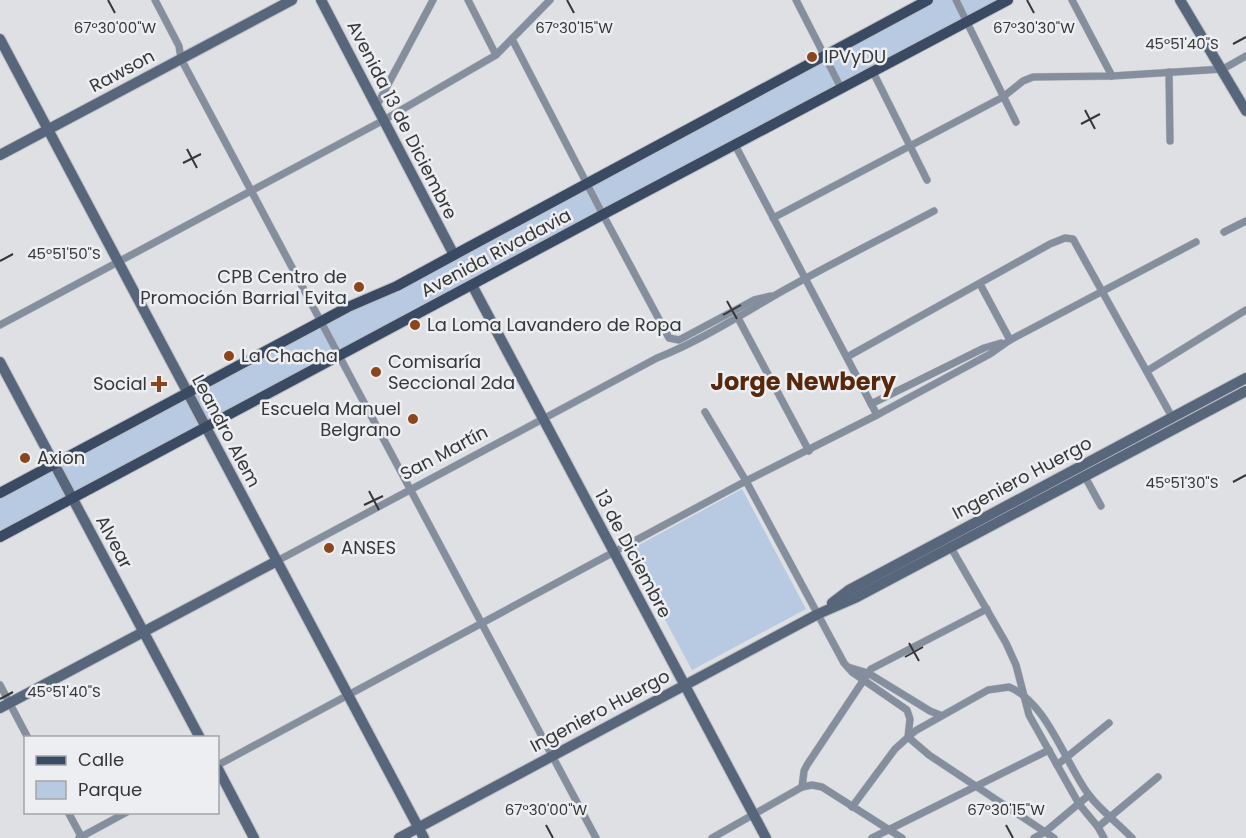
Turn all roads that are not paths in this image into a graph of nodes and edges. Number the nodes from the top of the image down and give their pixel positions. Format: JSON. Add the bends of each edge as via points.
{"nodes":[{"id":1,"x":155,"y":0,"type":"edge"},
{"id":2,"x":292,"y":0,"type":"edge"},
{"id":3,"x":321,"y":0,"type":"edge"},
{"id":4,"x":433,"y":0,"type":"edge"},
{"id":5,"x":468,"y":0,"type":"edge"},
{"id":6,"x":550,"y":0,"type":"edge"},
{"id":7,"x":796,"y":0,"type":"edge"},
{"id":8,"x":928,"y":0,"type":"edge"},
{"id":9,"x":1008,"y":0,"type":"edge"},
{"id":10,"x":1071,"y":0,"type":"edge"},
{"id":11,"x":1180,"y":0,"type":"edge"},
{"id":12,"x":958,"y":3,"type":"edge"},
{"id":13,"x":966,"y":23,"type":"junction"},
{"id":14,"x":0,"y":39,"type":"edge"},
{"id":15,"x":512,"y":39,"type":"junction"},
{"id":16,"x":496,"y":55,"type":"junction"},
{"id":17,"x":825,"y":55,"type":"junction"},
{"id":18,"x":1246,"y":56,"type":"edge"},
{"id":19,"x":181,"y":58,"type":"junction"},
{"id":20,"x":1223,"y":69,"type":"junction"},
{"id":21,"x":873,"y":72,"type":"junction"},
{"id":22,"x":1169,"y":72,"type":"junction"},
{"id":23,"x":1112,"y":76,"type":"junction"},
{"id":24,"x":841,"y":88,"type":"junction"},
{"id":25,"x":1003,"y":97,"type":"junction"},
{"id":26,"x":377,"y":105,"type":"junction"},
{"id":27,"x":1246,"y":111,"type":"edge"},
{"id":28,"x":384,"y":120,"type":"junction"},
{"id":29,"x":1016,"y":122,"type":"dead end"},
{"id":30,"x":47,"y":129,"type":"junction"},
{"id":31,"x":1170,"y":141,"type":"dead end"},
{"id":32,"x":735,"y":145,"type":"junction"},
{"id":33,"x":910,"y":146,"type":"junction"},
{"id":34,"x":0,"y":154,"type":"edge"},
{"id":35,"x":927,"y":180,"type":"dead end"},
{"id":36,"x":586,"y":183,"type":"junction"},
{"id":37,"x":252,"y":190,"type":"junction"},
{"id":38,"x":934,"y":211,"type":"dead end"},
{"id":39,"x":602,"y":214,"type":"junction"},
{"id":40,"x":773,"y":218,"type":"junction"},
{"id":41,"x":1246,"y":221,"type":"edge"},
{"id":42,"x":1224,"y":232,"type":"dead end"},
{"id":43,"x":1196,"y":242,"type":"dead end"},
{"id":44,"x":454,"y":255,"type":"junction"},
{"id":45,"x":118,"y":262,"type":"junction"},
{"id":46,"x":805,"y":279,"type":"junction"},
{"id":47,"x":980,"y":284,"type":"junction"},
{"id":48,"x":472,"y":285,"type":"junction"},
{"id":49,"x":1102,"y":291,"type":"junction"},
{"id":50,"x":777,"y":294,"type":"junction"},
{"id":51,"x":1246,"y":310,"type":"edge"},
{"id":52,"x":738,"y":318,"type":"junction"},
{"id":53,"x":321,"y":321,"type":"junction"},
{"id":54,"x":0,"y":325,"type":"edge"},
{"id":55,"x":1010,"y":340,"type":"junction"},
{"id":56,"x":338,"y":356,"type":"junction"},
{"id":57,"x":847,"y":357,"type":"junction"},
{"id":58,"x":0,"y":362,"type":"edge"},
{"id":59,"x":1147,"y":371,"type":"junction"},
{"id":60,"x":1246,"y":378,"type":"edge"},
{"id":61,"x":1246,"y":391,"type":"edge"},
{"id":62,"x":187,"y":393,"type":"junction"},
{"id":63,"x":871,"y":405,"type":"junction"},
{"id":64,"x":705,"y":412,"type":"dead end"},
{"id":65,"x":877,"y":415,"type":"junction"},
{"id":66,"x":1172,"y":417,"type":"junction"},
{"id":67,"x":542,"y":420,"type":"junction"},
{"id":68,"x":206,"y":428,"type":"junction"},
{"id":69,"x":808,"y":451,"type":"junction"},
{"id":70,"x":54,"y":464,"type":"junction"},
{"id":71,"x":1084,"y":476,"type":"junction"},
{"id":72,"x":746,"y":481,"type":"junction"},
{"id":73,"x":411,"y":490,"type":"junction"},
{"id":74,"x":0,"y":493,"type":"edge"},
{"id":75,"x":72,"y":498,"type":"junction"},
{"id":76,"x":1101,"y":506,"type":"dead end"},
{"id":77,"x":0,"y":537,"type":"edge"},
{"id":78,"x":950,"y":546,"type":"junction"},
{"id":79,"x":613,"y":552,"type":"junction"},
{"id":80,"x":277,"y":561,"type":"junction"},
{"id":81,"x":987,"y":609,"type":"junction"},
{"id":82,"x":818,"y":614,"type":"junction"},
{"id":83,"x":481,"y":623,"type":"junction"},
{"id":84,"x":143,"y":632,"type":"junction"},
{"id":85,"x":848,"y":668,"type":"junction"},
{"id":86,"x":868,"y":673,"type":"junction"},
{"id":87,"x":863,"y":680,"type":"junction"},
{"id":88,"x":0,"y":685,"type":"edge"},
{"id":89,"x":684,"y":685,"type":"junction"},
{"id":90,"x":348,"y":695,"type":"junction"},
{"id":91,"x":1024,"y":696,"type":"junction"},
{"id":92,"x":5,"y":706,"type":"edge"},
{"id":93,"x":940,"y":715,"type":"junction"},
{"id":94,"x":1108,"y":723,"type":"dead end"},
{"id":95,"x":27,"y":736,"type":"edge"},
{"id":96,"x":199,"y":736,"type":"edge"},
{"id":97,"x":908,"y":737,"type":"junction"},
{"id":98,"x":1049,"y":750,"type":"junction"},
{"id":99,"x":552,"y":754,"type":"junction"},
{"id":100,"x":1067,"y":756,"type":"junction"},
{"id":101,"x":1057,"y":765,"type":"junction"},
{"id":102,"x":219,"y":766,"type":"edge"},
{"id":103,"x":219,"y":769,"type":"edge"},
{"id":104,"x":1158,"y":777,"type":"dead end"},
{"id":105,"x":977,"y":786,"type":"junction"},
{"id":106,"x":802,"y":788,"type":"junction"},
{"id":107,"x":1089,"y":795,"type":"junction"},
{"id":108,"x":1079,"y":804,"type":"junction"},
{"id":109,"x":852,"y":807,"type":"junction"},
{"id":110,"x":69,"y":814,"type":"edge"},
{"id":111,"x":125,"y":814,"type":"edge"},
{"id":112,"x":754,"y":815,"type":"junction"},
{"id":113,"x":1112,"y":817,"type":"junction"},
{"id":114,"x":419,"y":827,"type":"junction"},
{"id":115,"x":1098,"y":827,"type":"junction"},
{"id":116,"x":889,"y":829,"type":"junction"},
{"id":117,"x":1045,"y":832,"type":"junction"},
{"id":118,"x":249,"y":836,"type":"edge"},
{"id":119,"x":81,"y":838,"type":"edge"},
{"id":120,"x":399,"y":838,"type":"edge"},
{"id":121,"x":424,"y":838,"type":"edge"},
{"id":122,"x":596,"y":838,"type":"edge"},
{"id":123,"x":712,"y":838,"type":"edge"},
{"id":124,"x":766,"y":838,"type":"edge"},
{"id":125,"x":872,"y":838,"type":"edge"},
{"id":126,"x":902,"y":838,"type":"edge"},
{"id":127,"x":1034,"y":838,"type":"edge"},
{"id":128,"x":1054,"y":838,"type":"edge"},
{"id":129,"x":1104,"y":838,"type":"edge"},
{"id":130,"x":1132,"y":838,"type":"edge"}],
"edges":[{"from":1,"to":19,"type":"street","via":[[179,46]]},
{"from":2,"to":19,"type":"main road","name":"Rawson"},
{"from":3,"to":26,"type":"main road","name":"Avenida 13 de Diciembre"},
{"from":4,"to":26,"type":"street"},
{"from":5,"to":16,"type":"street"},
{"from":6,"to":15,"type":"street"},
{"from":7,"to":17,"type":"street"},
{"from":8,"to":17,"type":"main road","name":"Avenida Rivadavia"},
{"from":9,"to":13,"type":"main road","name":"Avenida Rivadavia"},
{"from":10,"to":23,"type":"street"},
{"from":11,"to":20,"type":"main road"},
{"from":12,"to":13,"type":"street"},
{"from":13,"to":21,"type":"main road","name":"Avenida Rivadavia"},
{"from":13,"to":25,"type":"street"},
{"from":14,"to":30,"type":"main road","name":"Leandro Alem"},
{"from":15,"to":16,"type":"street"},
{"from":15,"to":36,"type":"street"},
{"from":16,"to":28,"type":"street"},
{"from":17,"to":24,"type":"street"},
{"from":17,"to":36,"type":"main road","name":"Avenida Rivadavia"},
{"from":18,"to":20,"type":"street"},
{"from":19,"to":30,"type":"main road","name":"Rawson"},
{"from":19,"to":37,"type":"street"},
{"from":20,"to":22,"type":"street"},
{"from":20,"to":27,"type":"main road"},
{"from":21,"to":24,"type":"main road","name":"Avenida Rivadavia"},
{"from":21,"to":33,"type":"street"},
{"from":22,"to":23,"type":"street"},
{"from":22,"to":31,"type":"street"},
{"from":23,"to":25,"type":"street","via":[[1033,77]]},
{"from":24,"to":32,"type":"main road","name":"Avenida Rivadavia"},
{"from":25,"to":29,"type":"street"},
{"from":25,"to":33,"type":"street"},
{"from":26,"to":28,"type":"main road","name":"Avenida 13 de Diciembre"},
{"from":28,"to":37,"type":"street"},
{"from":28,"to":44,"type":"main road","name":"Avenida 13 de Diciembre"},
{"from":30,"to":34,"type":"main road","name":"Rawson"},
{"from":30,"to":45,"type":"main road","name":"Leandro Alem"},
{"from":32,"to":39,"type":"main road","name":"Avenida Rivadavia"},
{"from":32,"to":40,"type":"street"},
{"from":33,"to":35,"type":"street"},
{"from":33,"to":40,"type":"street"},
{"from":36,"to":39,"type":"street"},
{"from":36,"to":44,"type":"main road","name":"Avenida Rivadavia"},
{"from":37,"to":45,"type":"street"},
{"from":37,"to":53,"type":"street"},
{"from":38,"to":46,"type":"street","name":"San Martín"},
{"from":39,"to":48,"type":"main road","name":"Avenida Rivadavia"},
{"from":39,"to":50,"type":"street","name":"San Martín","via":[[669,338],[679,340],[754,300]]},
{"from":40,"to":46,"type":"street"},
{"from":41,"to":42,"type":"street"},
{"from":43,"to":49,"type":"street"},
{"from":44,"to":53,"type":"main road","name":"Avenida Rivadavia"},
{"from":45,"to":54,"type":"street"},
{"from":45,"to":62,"type":"main road","name":"Leandro Alem"},
{"from":46,"to":50,"type":"street","name":"San Martín"},
{"from":46,"to":57,"type":"street"},
{"from":47,"to":49,"type":"street","via":[[1065,238],[1073,239]]},
{"from":47,"to":55,"type":"street"},
{"from":47,"to":57,"type":"street"},
{"from":48,"to":56,"type":"main road","name":"Avenida Rivadavia"},
{"from":48,"to":67,"type":"main road","name":"13 de Diciembre"},
{"from":49,"to":55,"type":"street"},
{"from":49,"to":59,"type":"street"},
{"from":50,"to":52,"type":"street","name":"San Martín"},
{"from":51,"to":59,"type":"street"},
{"from":52,"to":67,"type":"street","name":"San Martín"},
{"from":52,"to":69,"type":"street"},
{"from":53,"to":56,"type":"street"},
{"from":53,"to":62,"type":"main road","name":"Avenida Rivadavia"},
{"from":55,"to":63,"type":"street","via":[[984,348]]},
{"from":55,"to":65,"type":"street"},
{"from":56,"to":68,"type":"main road","name":"Avenida Rivadavia"},
{"from":56,"to":73,"type":"street"},
{"from":57,"to":63,"type":"street"},
{"from":58,"to":70,"type":"main road","name":"Alvear"},
{"from":59,"to":66,"type":"street"},
{"from":60,"to":66,"type":"main road","name":"Ingeniero Huergo"},
{"from":61,"to":71,"type":"main road","name":"Ingeniero Huergo"},
{"from":62,"to":68,"type":"main road","name":"Leandro Alem"},
{"from":62,"to":70,"type":"main road","name":"Avenida Rivadavia"},
{"from":63,"to":65,"type":"street"},
{"from":64,"to":72,"type":"street"},
{"from":65,"to":69,"type":"street"},
{"from":66,"to":82,"type":"main road","name":"Ingeniero Huergo","via":[[849,590]]},
{"from":67,"to":73,"type":"street","name":"San Martín"},
{"from":67,"to":79,"type":"main road","name":"13 de Diciembre"},
{"from":68,"to":75,"type":"main road","name":"Avenida Rivadavia"},
{"from":68,"to":80,"type":"main road","name":"Leandro Alem"},
{"from":69,"to":72,"type":"street"},
{"from":70,"to":74,"type":"main road","name":"Avenida Rivadavia"},
{"from":70,"to":75,"type":"main road","name":"Alvear"},
{"from":71,"to":76,"type":"street"},
{"from":71,"to":78,"type":"main road","name":"Ingeniero Huergo"},
{"from":72,"to":79,"type":"street"},
{"from":72,"to":82,"type":"street"},
{"from":73,"to":80,"type":"street","name":"San Martín"},
{"from":73,"to":83,"type":"street"},
{"from":75,"to":77,"type":"main road","name":"Avenida Rivadavia"},
{"from":75,"to":84,"type":"main road","name":"Alvear"},
{"from":78,"to":81,"type":"street"},
{"from":78,"to":82,"type":"main road","name":"Ingeniero Huergo"},
{"from":79,"to":83,"type":"street"},
{"from":79,"to":89,"type":"main road","name":"13 de Diciembre"},
{"from":80,"to":84,"type":"main road","name":"San Martín"},
{"from":80,"to":90,"type":"main road","name":"Leandro Alem"},
{"from":81,"to":86,"type":"street"},
{"from":81,"to":91,"type":"street","via":[[1016,665]]},
{"from":82,"to":85,"type":"street"},
{"from":82,"to":89,"type":"main road","name":"Ingeniero Huergo"},
{"from":83,"to":90,"type":"street"},
{"from":83,"to":99,"type":"street"},
{"from":84,"to":92,"type":"main road","name":"San Martín"},
{"from":84,"to":96,"type":"main road","name":"Alvear"},
{"from":85,"to":86,"type":"street"},
{"from":85,"to":87,"type":"street"},
{"from":86,"to":87,"type":"street"},
{"from":86,"to":93,"type":"street"},
{"from":87,"to":97,"type":"street","via":[[907,711]]},
{"from":87,"to":106,"type":"street","via":[[807,765]]},
{"from":88,"to":92,"type":"street"},
{"from":89,"to":99,"type":"main road","name":"Ingeniero Huergo"},
{"from":89,"to":112,"type":"main road","name":"13 de Diciembre"},
{"from":90,"to":102,"type":"street"},
{"from":90,"to":114,"type":"main road","name":"Leandro Alem"},
{"from":91,"to":93,"type":"street","via":[[1009,687],[1000,687]]},
{"from":91,"to":98,"type":"street","via":[[1029,715]]},
{"from":91,"to":100,"type":"street"},
{"from":92,"to":95,"type":"street"},
{"from":93,"to":97,"type":"street"},
{"from":94,"to":100,"type":"street"},
{"from":97,"to":105,"type":"street"},
{"from":97,"to":109,"type":"street"},
{"from":98,"to":101,"type":"street"},
{"from":98,"to":105,"type":"street"},
{"from":99,"to":114,"type":"main road","name":"Ingeniero Huergo"},
{"from":99,"to":122,"type":"street"},
{"from":100,"to":101,"type":"street"},
{"from":100,"to":107,"type":"street"},
{"from":101,"to":108,"type":"street"},
{"from":103,"to":118,"type":"main road"},
{"from":104,"to":113,"type":"street"},
{"from":105,"to":116,"type":"street"},
{"from":105,"to":117,"type":"street"},
{"from":106,"to":109,"type":"street","via":[[822,788]]},
{"from":106,"to":112,"type":"street"},
{"from":107,"to":108,"type":"street"},
{"from":107,"to":113,"type":"street"},
{"from":108,"to":115,"type":"street"},
{"from":108,"to":117,"type":"street"},
{"from":109,"to":116,"type":"street"},
{"from":110,"to":119,"type":"street"},
{"from":111,"to":119,"type":"street"},
{"from":112,"to":123,"type":"street"},
{"from":112,"to":124,"type":"main road","name":"13 de Diciembre"},
{"from":113,"to":115,"type":"street"},
{"from":113,"to":130,"type":"street"},
{"from":114,"to":120,"type":"main road","name":"Ingeniero Huergo"},
{"from":114,"to":121,"type":"main road","name":"Leandro Alem"},
{"from":115,"to":129,"type":"street"},
{"from":116,"to":125,"type":"street"},
{"from":116,"to":126,"type":"street"},
{"from":117,"to":127,"type":"street"},
{"from":117,"to":128,"type":"street"}]}
